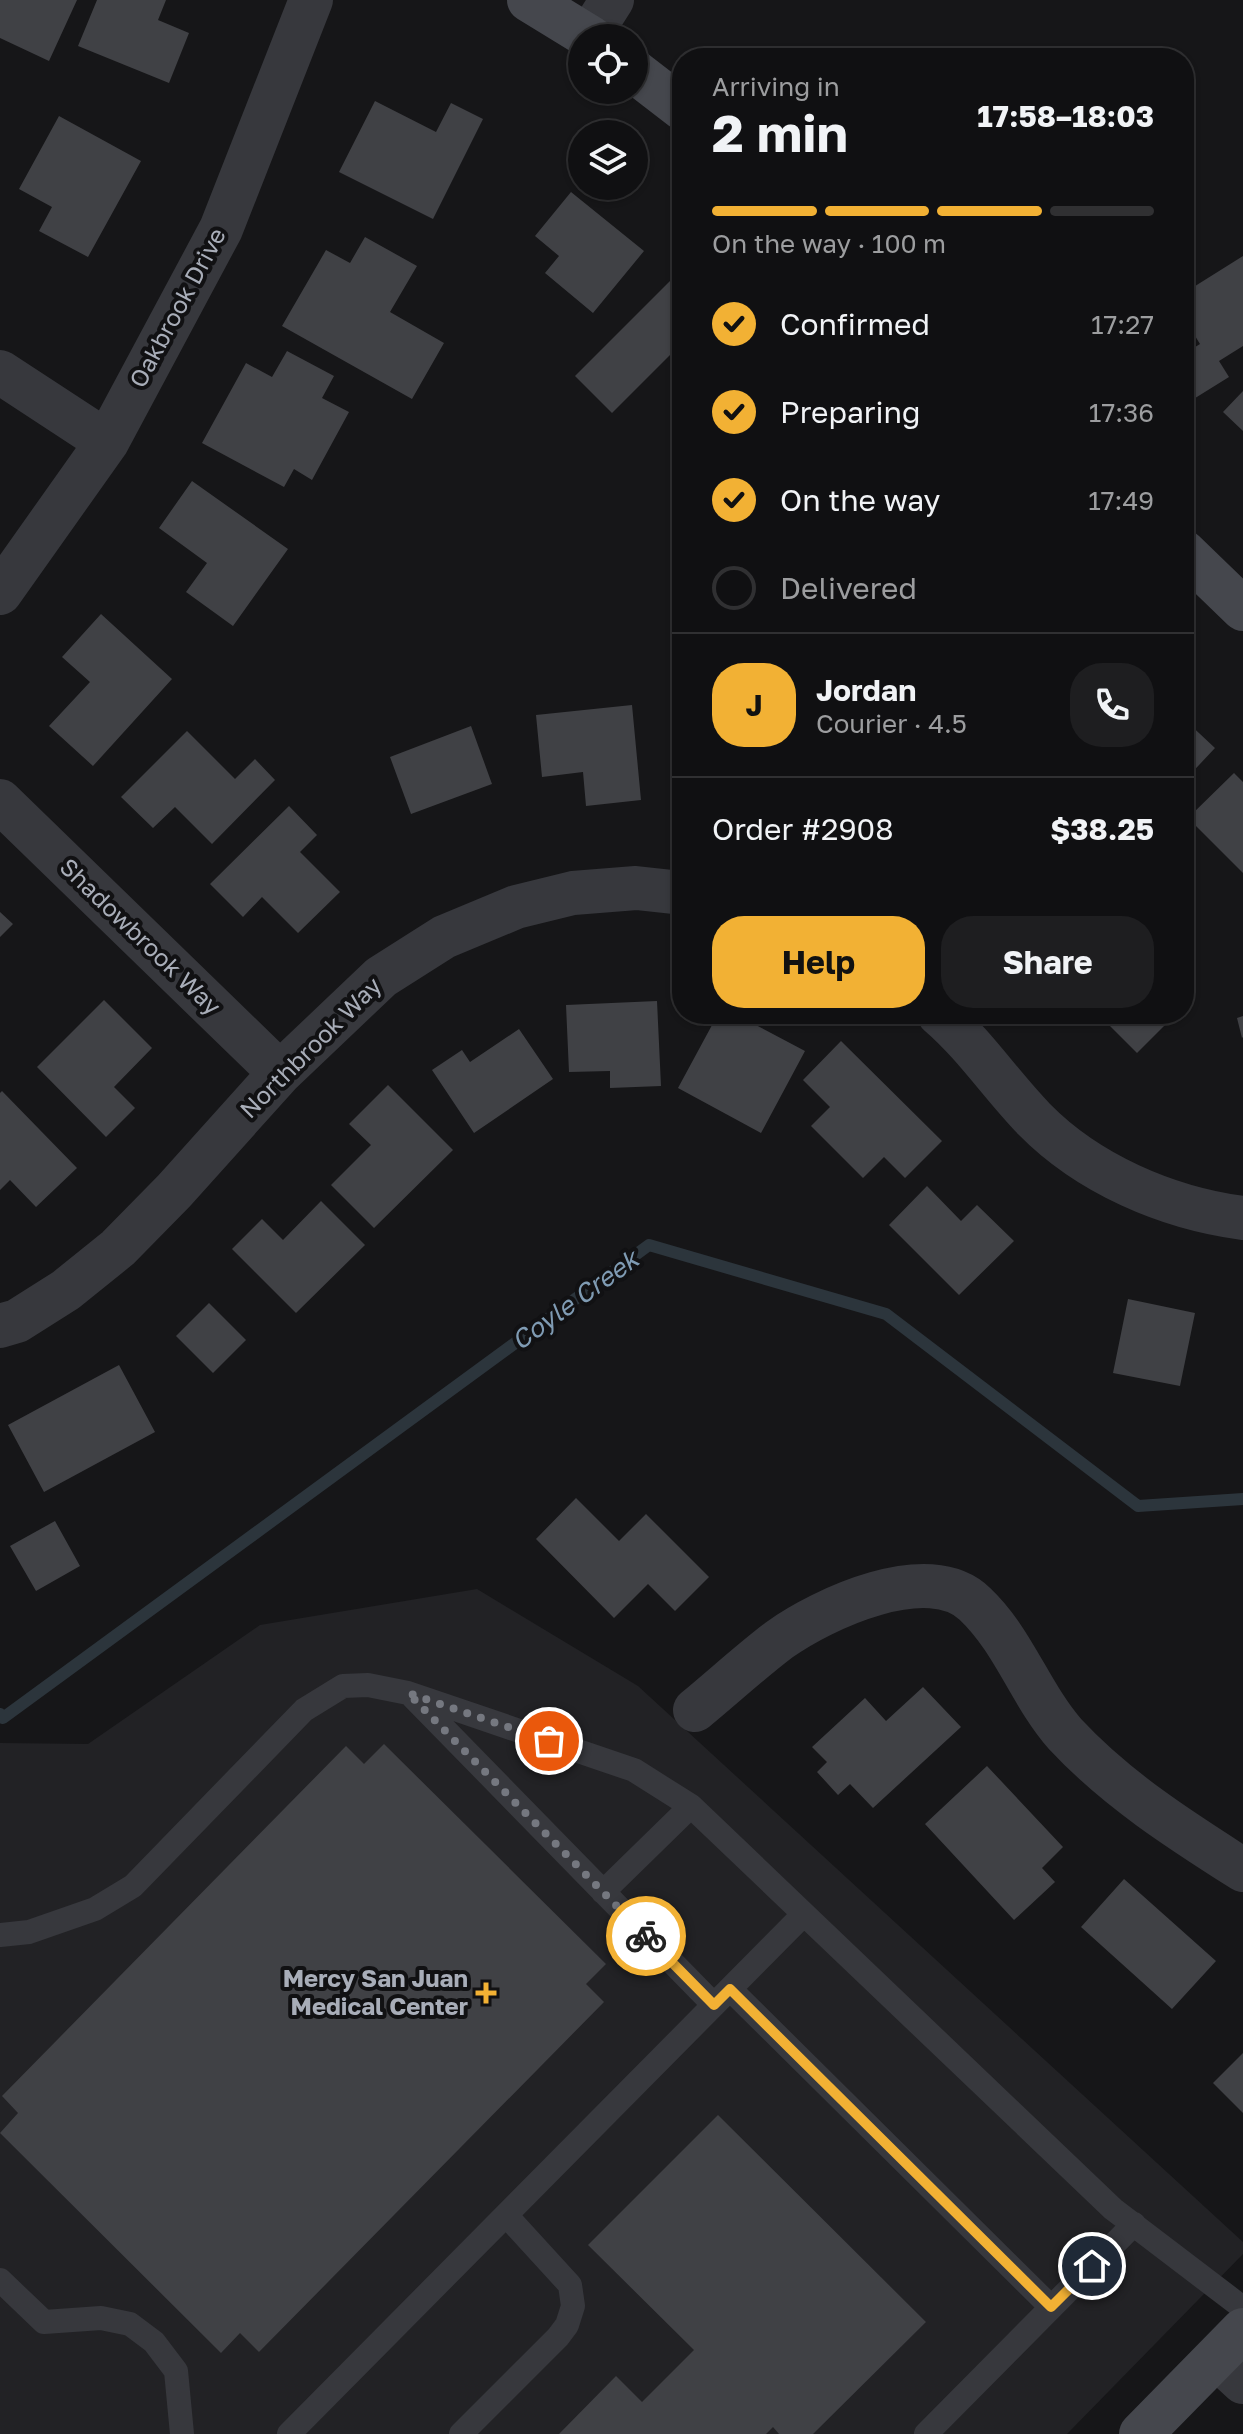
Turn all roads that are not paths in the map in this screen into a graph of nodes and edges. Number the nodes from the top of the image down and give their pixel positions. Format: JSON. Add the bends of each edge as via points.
{"nodes":[{"id":1,"x":311,"y":0,"type":"edge"},
{"id":2,"x":529,"y":0,"type":"edge"},
{"id":3,"x":594,"y":24,"type":"edge"},
{"id":4,"x":648,"y":82,"type":"edge"},
{"id":5,"x":672,"y":100,"type":"edge"},
{"id":6,"x":0,"y":372,"type":"edge"},
{"id":7,"x":107,"y":442,"type":"junction"},
{"id":8,"x":1194,"y":562,"type":"edge"},
{"id":9,"x":0,"y":593,"type":"edge"},
{"id":10,"x":1243,"y":609,"type":"edge"},
{"id":11,"x":0,"y":801,"type":"edge"},
{"id":12,"x":672,"y":892,"type":"edge"},
{"id":13,"x":949,"y":1024,"type":"edge"},
{"id":14,"x":280,"y":1073,"type":"junction"},
{"id":15,"x":1243,"y":1218,"type":"edge"},
{"id":16,"x":0,"y":1326,"type":"edge"},
{"id":17,"x":408,"y":1693,"type":"junction"},
{"id":18,"x":695,"y":1710,"type":"dead end"},
{"id":19,"x":691,"y":1806,"type":"junction"},
{"id":20,"x":1243,"y":1870,"type":"edge"},
{"id":21,"x":603,"y":1892,"type":"junction"},
{"id":22,"x":804,"y":1914,"type":"junction"},
{"id":23,"x":0,"y":1935,"type":"edge"},
{"id":24,"x":722,"y":1997,"type":"junction"},
{"id":25,"x":506,"y":2215,"type":"junction"},
{"id":26,"x":1134,"y":2224,"type":"junction"},
{"id":27,"x":0,"y":2280,"type":"edge"},
{"id":28,"x":1051,"y":2307,"type":"junction"},
{"id":29,"x":1243,"y":2308,"type":"edge"},
{"id":30,"x":1234,"y":2357,"type":"edge"},
{"id":31,"x":182,"y":2434,"type":"edge"},
{"id":32,"x":289,"y":2434,"type":"edge"},
{"id":33,"x":461,"y":2434,"type":"edge"},
{"id":34,"x":926,"y":2434,"type":"edge"},
{"id":35,"x":1141,"y":2434,"type":"edge"}],
"edges":[{"from":1,"to":7,"type":"street","name":"Oakbrook Drive","via":[[221,229]]},
{"from":2,"to":3,"type":"main road"},
{"from":4,"to":5,"type":"main road"},
{"from":6,"to":7,"type":"street"},
{"from":7,"to":9,"type":"street","name":"Oakbrook Drive"},
{"from":8,"to":10,"type":"main road"},
{"from":11,"to":14,"type":"street","name":"Shadowbrook Way"},
{"from":12,"to":14,"type":"street","name":"Northbrook Way","via":[[636,888],[573,893],[516,907],[444,937],[381,977]]},
{"from":13,"to":15,"type":"street","via":[[1057,1141],[1113,1178],[1177,1202]]},
{"from":14,"to":16,"type":"street","name":"Northbrook Way","via":[[118,1248],[66,1290]]},
{"from":17,"to":19,"type":"lane","via":[[634,1770]]},
{"from":17,"to":21,"type":"lane"},
{"from":17,"to":23,"type":"lane","via":[[343,1686],[304,1710],[133,1886],[95,1909],[29,1932]]},
{"from":18,"to":20,"type":"street","via":[[781,1639],[838,1607],[904,1586],[944,1588],[973,1601],[1065,1733],[1107,1773],[1158,1815]]},
{"from":19,"to":21,"type":"lane"},
{"from":19,"to":22,"type":"lane"},
{"from":21,"to":24,"type":"lane"},
{"from":22,"to":24,"type":"lane"},
{"from":22,"to":26,"type":"lane"},
{"from":24,"to":25,"type":"lane"},
{"from":24,"to":28,"type":"lane"},
{"from":25,"to":32,"type":"lane"},
{"from":25,"to":33,"type":"lane","via":[[570,2285],[573,2306],[558,2337]]},
{"from":26,"to":28,"type":"lane"},
{"from":26,"to":29,"type":"lane"},
{"from":27,"to":31,"type":"lane","via":[[44,2322],[101,2318],[130,2324],[154,2342],[176,2371]]},
{"from":28,"to":34,"type":"lane"},
{"from":30,"to":35,"type":"main road"}]}
